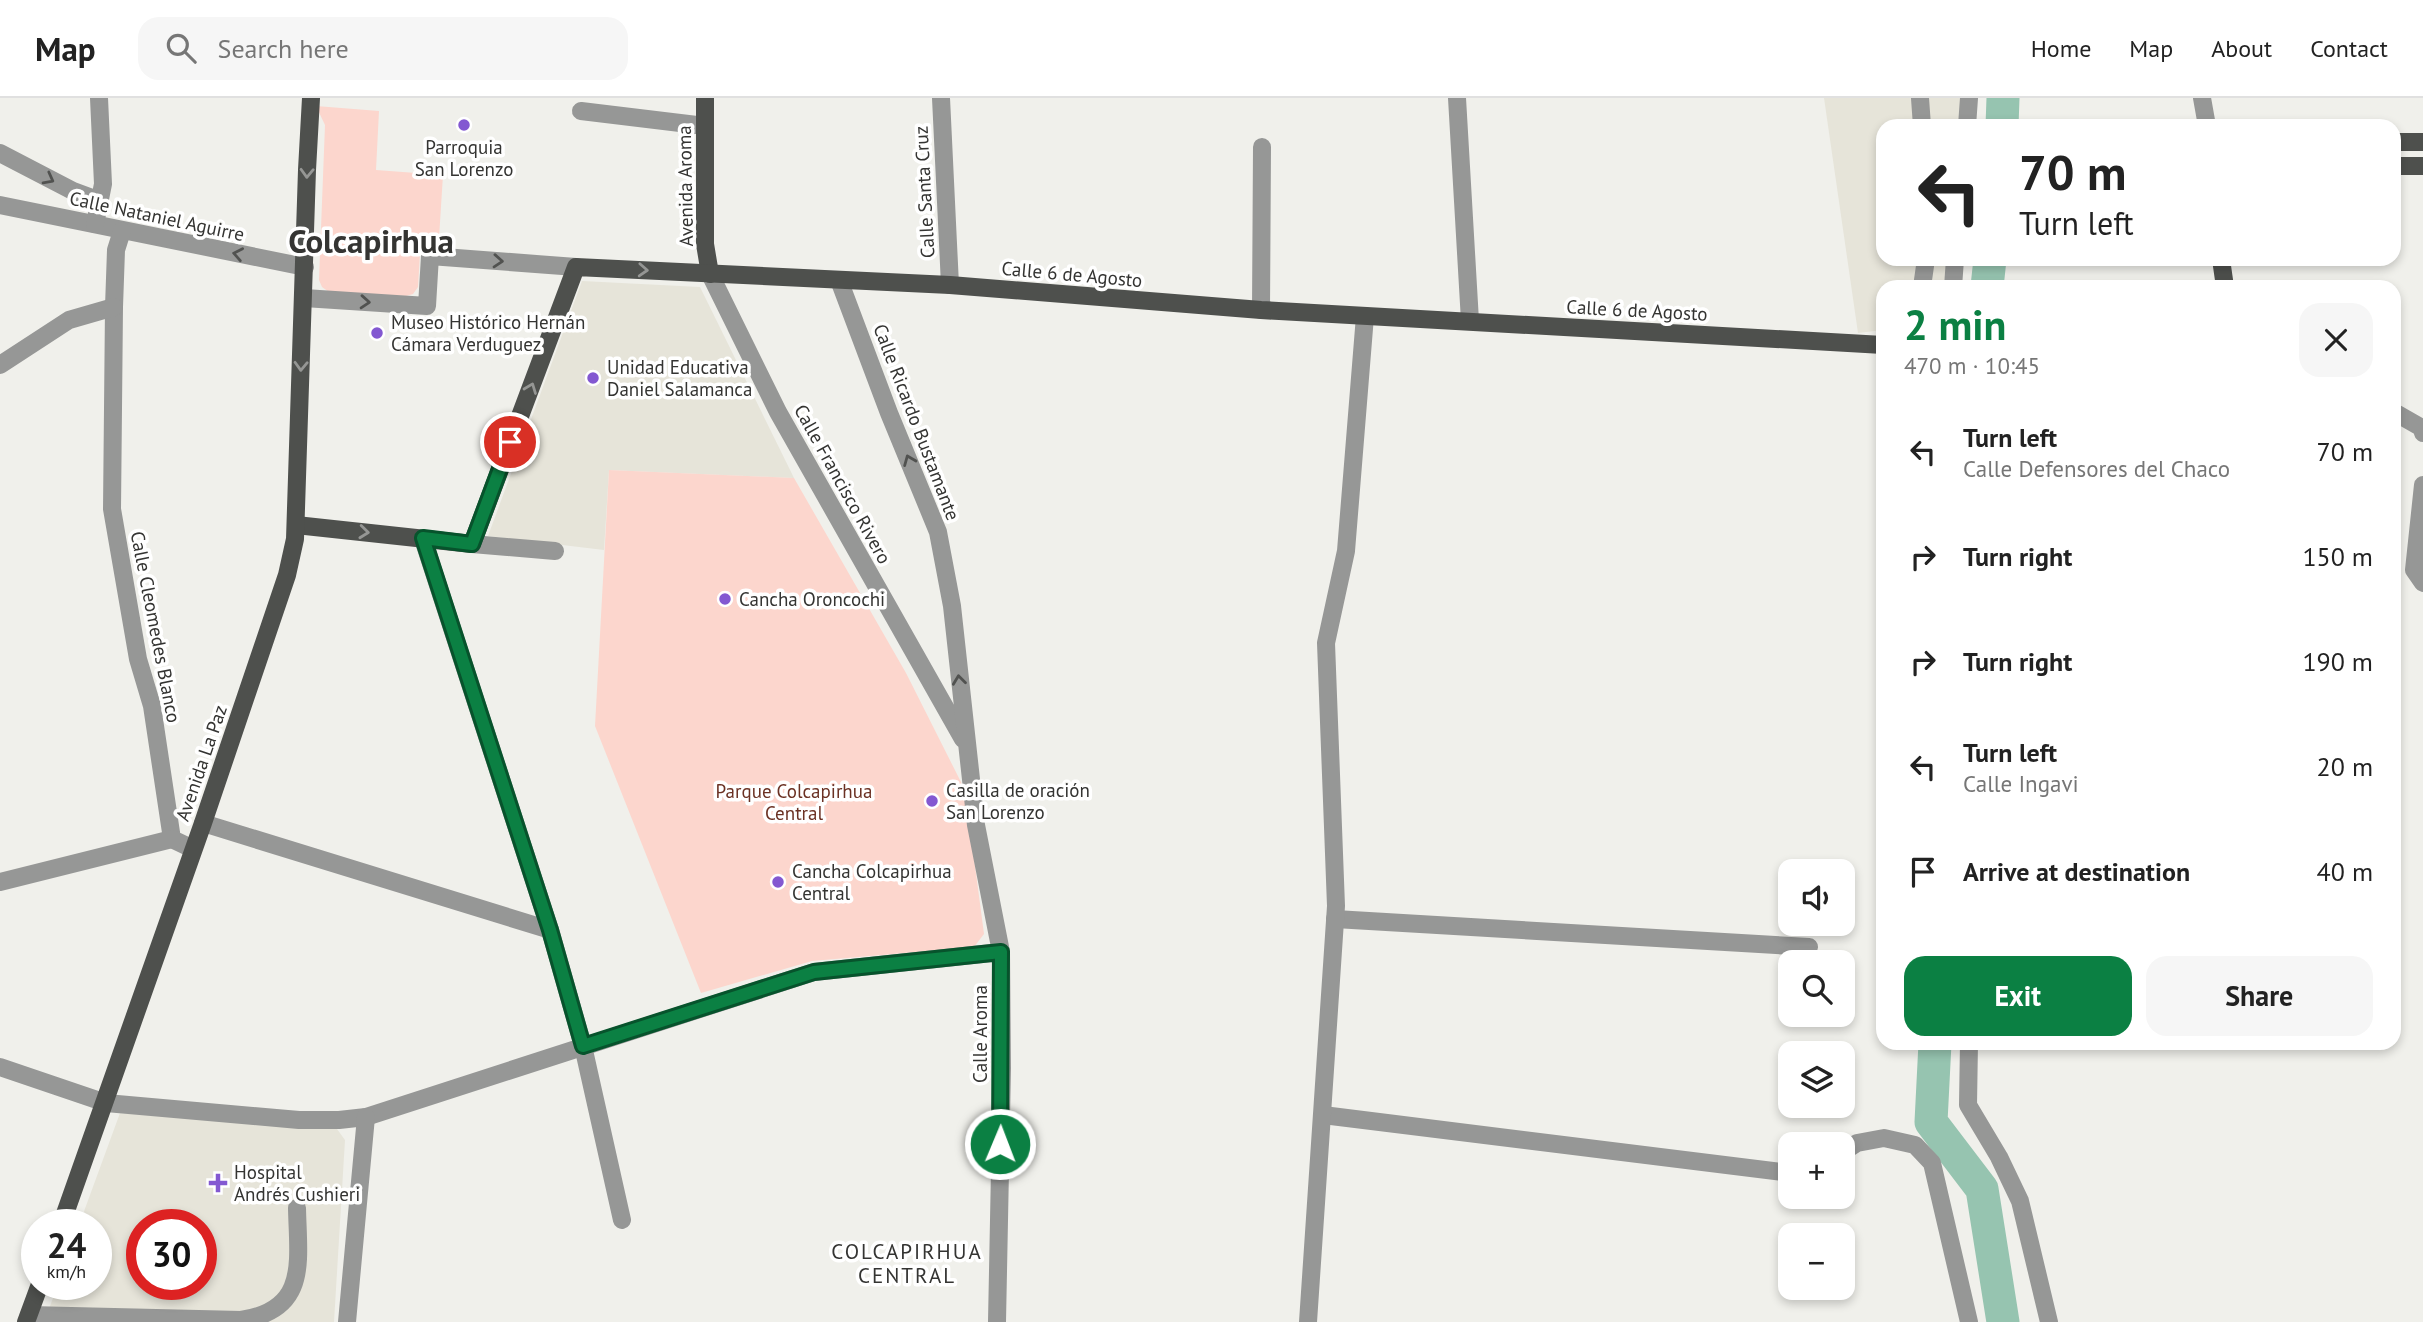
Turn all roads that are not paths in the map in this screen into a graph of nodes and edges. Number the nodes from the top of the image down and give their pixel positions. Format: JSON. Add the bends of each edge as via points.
{"nodes":[{"id":1,"x":99,"y":98,"type":"edge"},
{"id":2,"x":311,"y":98,"type":"edge"},
{"id":3,"x":705,"y":98,"type":"edge"},
{"id":4,"x":940,"y":98,"type":"edge"},
{"id":5,"x":1457,"y":98,"type":"edge"},
{"id":6,"x":1920,"y":98,"type":"edge"},
{"id":7,"x":1969,"y":98,"type":"edge"},
{"id":8,"x":2202,"y":98,"type":"edge"},
{"id":9,"x":581,"y":111,"type":"dead end"},
{"id":10,"x":1922,"y":119,"type":"edge"},
{"id":11,"x":1968,"y":119,"type":"edge"},
{"id":12,"x":2206,"y":119,"type":"edge"},
{"id":13,"x":705,"y":126,"type":"junction"},
{"id":14,"x":2401,"y":142,"type":"edge"},
{"id":15,"x":2423,"y":142,"type":"edge"},
{"id":16,"x":1262,"y":147,"type":"dead end"},
{"id":17,"x":0,"y":153,"type":"edge"},
{"id":18,"x":2401,"y":166,"type":"edge"},
{"id":19,"x":2423,"y":166,"type":"edge"},
{"id":20,"x":100,"y":201,"type":"junction"},
{"id":21,"x":0,"y":205,"type":"edge"},
{"id":22,"x":95,"y":224,"type":"junction"},
{"id":23,"x":122,"y":231,"type":"junction"},
{"id":24,"x":305,"y":267,"type":"junction"},
{"id":25,"x":576,"y":267,"type":"junction"},
{"id":26,"x":710,"y":274,"type":"junction"},
{"id":27,"x":839,"y":280,"type":"junction"},
{"id":28,"x":950,"y":285,"type":"junction"},
{"id":29,"x":304,"y":298,"type":"junction"},
{"id":30,"x":114,"y":307,"type":"junction"},
{"id":31,"x":1261,"y":310,"type":"junction"},
{"id":32,"x":1365,"y":316,"type":"junction"},
{"id":33,"x":1470,"y":321,"type":"junction"},
{"id":34,"x":1876,"y":345,"type":"edge"},
{"id":35,"x":0,"y":365,"type":"edge"},
{"id":36,"x":2401,"y":416,"type":"edge"},
{"id":37,"x":2423,"y":433,"type":"edge"},
{"id":38,"x":2423,"y":485,"type":"edge"},
{"id":39,"x":296,"y":524,"type":"junction"},
{"id":40,"x":423,"y":538,"type":"junction"},
{"id":41,"x":472,"y":544,"type":"junction"},
{"id":42,"x":555,"y":551,"type":"dead end"},
{"id":43,"x":2423,"y":583,"type":"edge"},
{"id":44,"x":968,"y":748,"type":"junction"},
{"id":45,"x":203,"y":823,"type":"junction"},
{"id":46,"x":172,"y":839,"type":"junction"},
{"id":47,"x":193,"y":849,"type":"junction"},
{"id":48,"x":0,"y":882,"type":"edge"},
{"id":49,"x":1335,"y":919,"type":"junction"},
{"id":50,"x":550,"y":930,"type":"junction"},
{"id":51,"x":1809,"y":947,"type":"dead end"},
{"id":52,"x":1001,"y":952,"type":"junction"},
{"id":53,"x":583,"y":1046,"type":"junction"},
{"id":54,"x":1969,"y":1050,"type":"edge"},
{"id":55,"x":0,"y":1067,"type":"edge"},
{"id":56,"x":106,"y":1102,"type":"junction"},
{"id":57,"x":1323,"y":1115,"type":"junction"},
{"id":58,"x":366,"y":1117,"type":"junction"},
{"id":59,"x":1855,"y":1144,"type":"edge"},
{"id":60,"x":1778,"y":1172,"type":"edge"},
{"id":61,"x":297,"y":1208,"type":"dead end"},
{"id":62,"x":67,"y":1209,"type":"edge"},
{"id":63,"x":622,"y":1220,"type":"dead end"},
{"id":64,"x":34,"y":1300,"type":"edge"},
{"id":65,"x":27,"y":1319,"type":"edge"},
{"id":66,"x":347,"y":1322,"type":"edge"},
{"id":67,"x":997,"y":1322,"type":"edge"},
{"id":68,"x":1308,"y":1322,"type":"edge"},
{"id":69,"x":1969,"y":1322,"type":"edge"},
{"id":70,"x":2049,"y":1322,"type":"edge"}],
"edges":[{"from":1,"to":20,"type":"street"},
{"from":2,"to":24,"type":"main road","name":"Avenida La Paz","one_way":true},
{"from":3,"to":13,"type":"main road","name":"Avenida Aroma"},
{"from":4,"to":28,"type":"street","name":"Calle Santa Cruz"},
{"from":5,"to":33,"type":"street"},
{"from":6,"to":10,"type":"street"},
{"from":7,"to":11,"type":"street"},
{"from":8,"to":12,"type":"street"},
{"from":9,"to":13,"type":"street"},
{"from":13,"to":26,"type":"main road","name":"Avenida Aroma","via":[[705,244]]},
{"from":14,"to":15,"type":"main road"},
{"from":16,"to":31,"type":"street"},
{"from":17,"to":20,"type":"street","one_way":true},
{"from":18,"to":19,"type":"main road"},
{"from":20,"to":22,"type":"street"},
{"from":21,"to":22,"type":"street","name":"Calle Nataniel Aguirre"},
{"from":22,"to":23,"type":"street","name":"Calle Nataniel Aguirre"},
{"from":24,"to":23,"type":"street","name":"Calle Nataniel Aguirre","one_way":true},
{"from":23,"to":30,"type":"street","name":"Calle Cleomedes Blanco"},
{"from":24,"to":29,"type":"main road","name":"Avenida La Paz"},
{"from":25,"to":26,"type":"main road","name":"Calle 6 de Agosto","one_way":true},
{"from":29,"to":25,"type":"street","name":"Calle 6 de Agosto","one_way":true,"via":[[427,306],[430,256]]},
{"from":41,"to":25,"type":"main road","one_way":true},
{"from":26,"to":27,"type":"main road","name":"Calle 6 de Agosto"},
{"from":26,"to":44,"type":"street","name":"Calle Francisco Rivero","via":[[778,412]]},
{"from":27,"to":28,"type":"main road","name":"Calle 6 de Agosto"},
{"from":44,"to":27,"type":"street","name":"Calle Ricardo Bustamante","one_way":true,"via":[[952,606],[938,532]]},
{"from":28,"to":31,"type":"main road","name":"Calle 6 de Agosto"},
{"from":29,"to":39,"type":"main road","name":"Avenida La Paz","one_way":true},
{"from":30,"to":35,"type":"street","via":[[69,320]]},
{"from":30,"to":46,"type":"street","name":"Calle Cleomedes Blanco","via":[[112,509],[138,659],[152,706]]},
{"from":31,"to":32,"type":"main road","name":"Calle 6 de Agosto"},
{"from":32,"to":33,"type":"main road","name":"Calle 6 de Agosto"},
{"from":32,"to":49,"type":"street","via":[[1346,551],[1326,643]]},
{"from":33,"to":34,"type":"main road","name":"Calle 6 de Agosto"},
{"from":36,"to":37,"type":"street"},
{"from":38,"to":43,"type":"street","via":[[2414,570]]},
{"from":39,"to":40,"type":"main road","one_way":true},
{"from":39,"to":45,"type":"main road","name":"Avenida La Paz","via":[[287,575]]},
{"from":40,"to":41,"type":"main road"},
{"from":40,"to":50,"type":"street"},
{"from":41,"to":42,"type":"street"},
{"from":44,"to":52,"type":"street","name":"Calle Aroma","via":[[976,825]]},
{"from":45,"to":47,"type":"main road","name":"Avenida La Paz"},
{"from":45,"to":50,"type":"street"},
{"from":46,"to":47,"type":"street"},
{"from":46,"to":48,"type":"street"},
{"from":47,"to":56,"type":"main road","name":"Avenida La Paz"},
{"from":49,"to":51,"type":"street"},
{"from":49,"to":57,"type":"street"},
{"from":50,"to":53,"type":"street"},
{"from":52,"to":53,"type":"street","via":[[814,972]]},
{"from":52,"to":67,"type":"street","name":"Calle Aroma"},
{"from":53,"to":58,"type":"street"},
{"from":53,"to":63,"type":"street"},
{"from":54,"to":70,"type":"street","via":[[1968,1105],[2020,1201]]},
{"from":55,"to":56,"type":"street"},
{"from":56,"to":58,"type":"street","via":[[299,1121]]},
{"from":56,"to":62,"type":"main road","name":"Avenida La Paz"},
{"from":57,"to":60,"type":"street"},
{"from":57,"to":68,"type":"street"},
{"from":58,"to":66,"type":"street"},
{"from":59,"to":69,"type":"street","via":[[1884,1138],[1915,1145],[1933,1163]]},
{"from":61,"to":65,"type":"street","via":[[296,1284],[283,1302],[261,1317]]},
{"from":64,"to":65,"type":"main road"}]}
